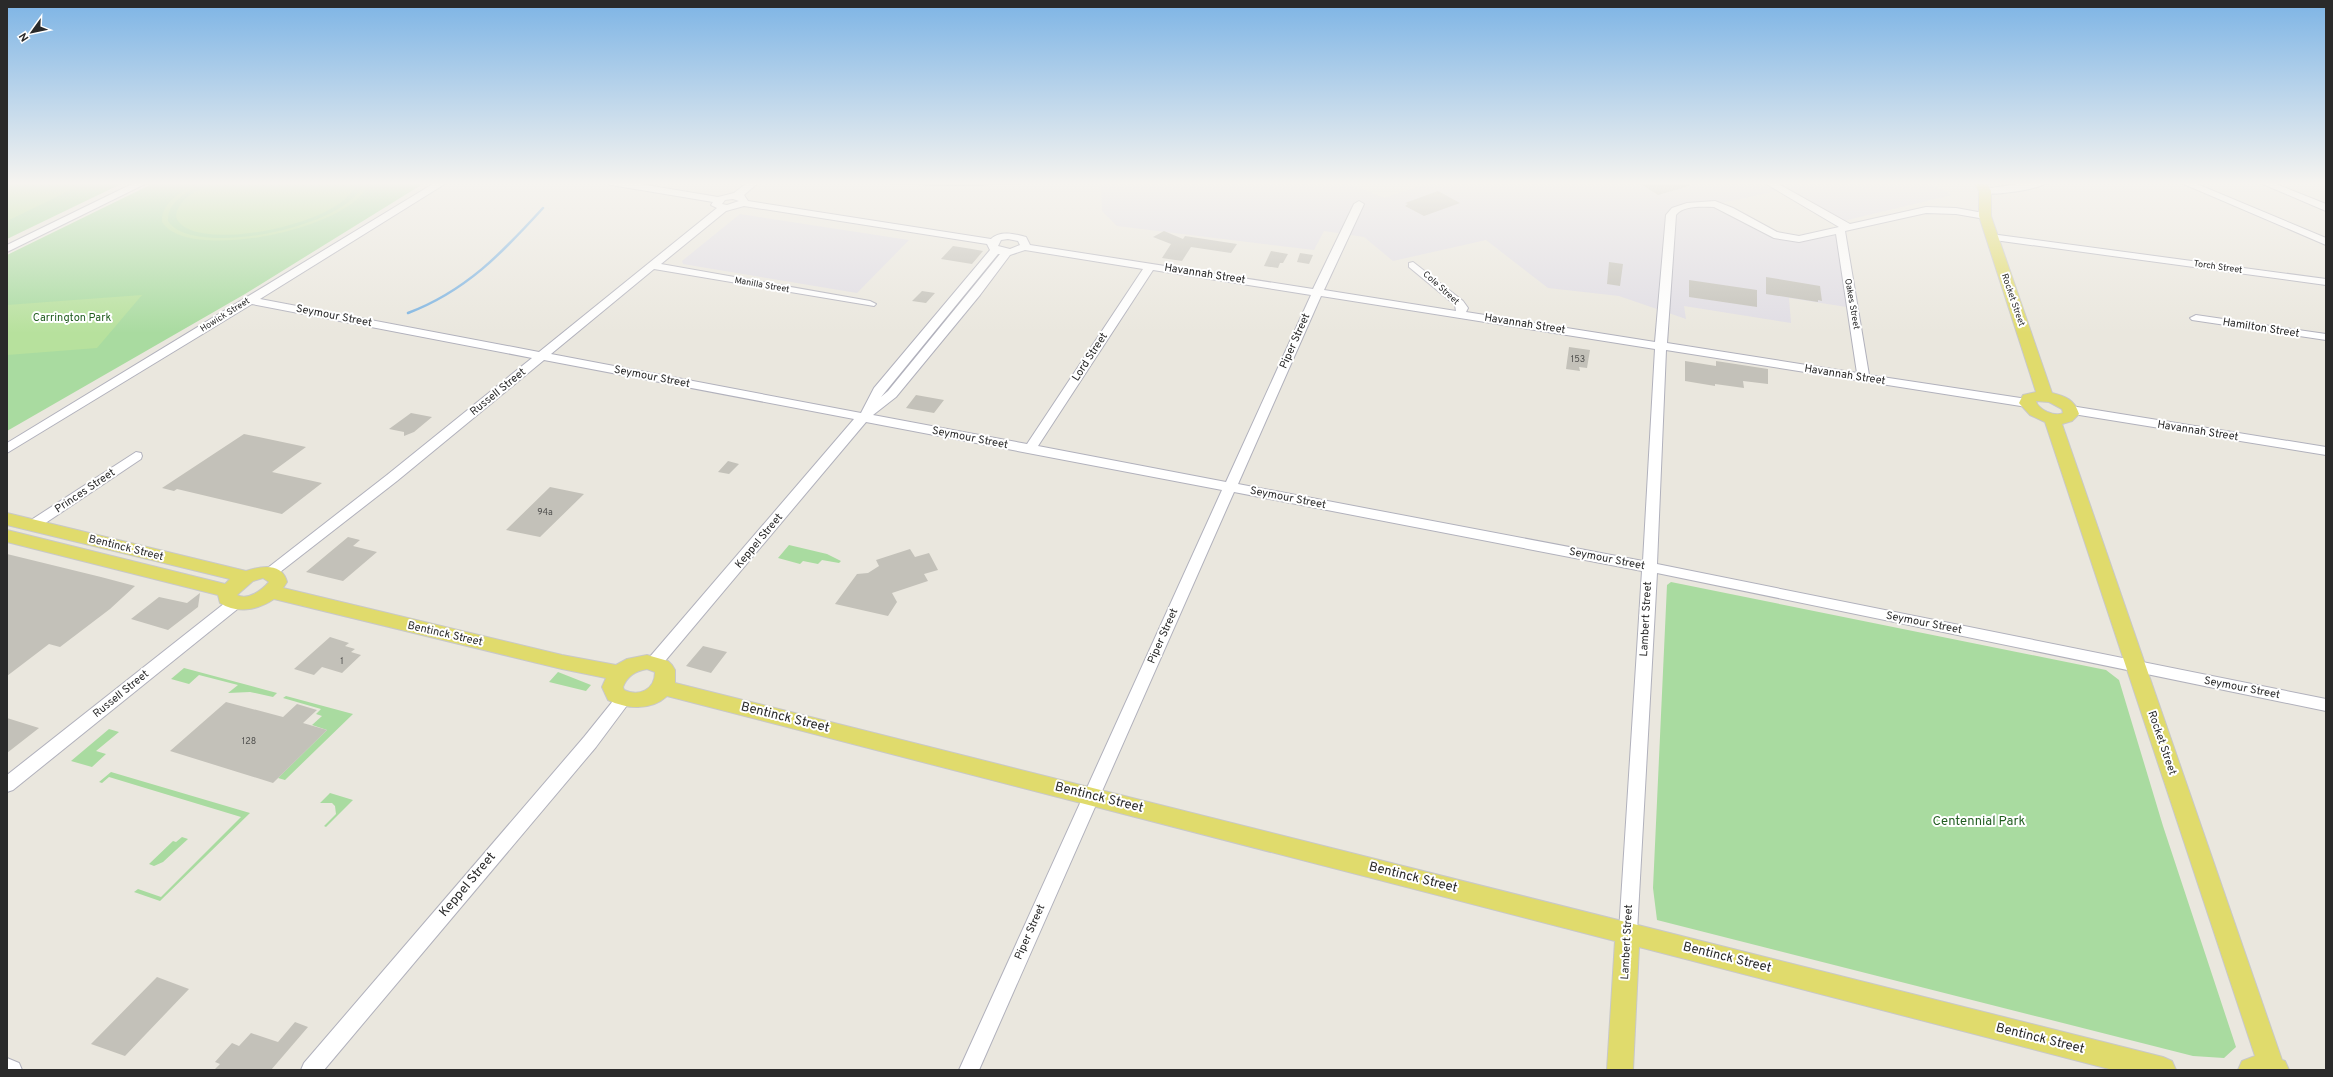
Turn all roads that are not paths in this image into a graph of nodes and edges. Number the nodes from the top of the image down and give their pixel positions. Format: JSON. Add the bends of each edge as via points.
{"nodes":[{"id":1,"x":41,"y":232,"type":"edge"},
{"id":2,"x":360,"y":232,"type":"edge"},
{"id":3,"x":690,"y":232,"type":"edge"},
{"id":4,"x":914,"y":232,"type":"edge"},
{"id":5,"x":1347,"y":232,"type":"edge"},
{"id":6,"x":1670,"y":232,"type":"edge"},
{"id":7,"x":1768,"y":232,"type":"edge"},
{"id":8,"x":1832,"y":232,"type":"edge"},
{"id":9,"x":1844,"y":232,"type":"edge"},
{"id":10,"x":1990,"y":232,"type":"edge"},
{"id":11,"x":2299,"y":232,"type":"edge"},
{"id":12,"x":1991,"y":237,"type":"junction"},
{"id":13,"x":2326,"y":244,"type":"edge"},
{"id":14,"x":1024,"y":247,"type":"junction"},
{"id":15,"x":999,"y":248,"type":"junction"},
{"id":16,"x":7,"y":249,"type":"edge"},
{"id":17,"x":1413,"y":265,"type":"dead end"},
{"id":18,"x":654,"y":266,"type":"junction"},
{"id":19,"x":1150,"y":266,"type":"junction"},
{"id":20,"x":2326,"y":282,"type":"edge"},
{"id":21,"x":963,"y":290,"type":"junction"},
{"id":22,"x":1318,"y":292,"type":"junction"},
{"id":23,"x":976,"y":293,"type":"junction"},
{"id":24,"x":249,"y":300,"type":"junction"},
{"id":25,"x":870,"y":304,"type":"dead end"},
{"id":26,"x":1460,"y":314,"type":"junction"},
{"id":27,"x":2196,"y":318,"type":"dead end"},
{"id":28,"x":2326,"y":337,"type":"edge"},
{"id":29,"x":1661,"y":346,"type":"junction"},
{"id":30,"x":542,"y":356,"type":"junction"},
{"id":31,"x":907,"y":357,"type":"junction"},
{"id":32,"x":921,"y":359,"type":"junction"},
{"id":33,"x":1864,"y":378,"type":"junction"},
{"id":34,"x":2045,"y":396,"type":"junction"},
{"id":35,"x":2027,"y":403,"type":"junction"},
{"id":36,"x":2071,"y":410,"type":"junction"},
{"id":37,"x":863,"y":418,"type":"junction"},
{"id":38,"x":2052,"y":418,"type":"junction"},
{"id":39,"x":7,"y":449,"type":"edge"},
{"id":40,"x":1030,"y":449,"type":"junction"},
{"id":41,"x":2326,"y":451,"type":"edge"},
{"id":42,"x":136,"y":456,"type":"dead end"},
{"id":43,"x":1229,"y":487,"type":"junction"},
{"id":44,"x":7,"y":519,"type":"edge"},
{"id":45,"x":33,"y":525,"type":"junction"},
{"id":46,"x":7,"y":536,"type":"edge"},
{"id":47,"x":1649,"y":567,"type":"junction"},
{"id":48,"x":246,"y":576,"type":"junction"},
{"id":49,"x":271,"y":582,"type":"junction"},
{"id":50,"x":231,"y":597,"type":"junction"},
{"id":51,"x":654,"y":663,"type":"junction"},
{"id":52,"x":2137,"y":666,"type":"junction"},
{"id":53,"x":619,"y":673,"type":"junction"},
{"id":54,"x":662,"y":687,"type":"junction"},
{"id":55,"x":623,"y":700,"type":"junction"},
{"id":56,"x":2326,"y":705,"type":"edge"},
{"id":57,"x":7,"y":785,"type":"edge"},
{"id":58,"x":1091,"y":796,"type":"junction"},
{"id":59,"x":1628,"y":932,"type":"junction"},
{"id":60,"x":7,"y":1068,"type":"edge"},
{"id":61,"x":12,"y":1070,"type":"edge"},
{"id":62,"x":311,"y":1070,"type":"edge"},
{"id":63,"x":969,"y":1070,"type":"edge"},
{"id":64,"x":1620,"y":1070,"type":"edge"},
{"id":65,"x":2163,"y":1070,"type":"edge"},
{"id":66,"x":2266,"y":1070,"type":"edge"}],
"edges":[{"from":1,"to":16,"type":"street"},
{"from":2,"to":24,"type":"street","name":"Howick Street"},
{"from":3,"to":18,"type":"street","name":"Russell Street"},
{"from":4,"to":15,"type":"street"},
{"from":5,"to":22,"type":"street","name":"Piper Street"},
{"from":6,"to":29,"type":"street","name":"Lambert Street"},
{"from":7,"to":8,"type":"street","name":"Lambert Street","via":[[1787,239],[1807,239]]},
{"from":9,"to":33,"type":"street","name":"Oakes Street"},
{"from":10,"to":12,"type":"main road","name":"Rocket Street"},
{"from":11,"to":13,"type":"street"},
{"from":12,"to":20,"type":"street","name":"Torch Street"},
{"from":12,"to":34,"type":"main road","name":"Rocket Street"},
{"from":14,"to":15,"type":"street"},
{"from":14,"to":15,"type":"street","via":[[1024,241],[1013,236],[998,238]]},
{"from":14,"to":19,"type":"street","name":"Havannah Street"},
{"from":15,"to":21,"type":"street","name":"Keppel Street"},
{"from":15,"to":23,"type":"street","name":"Keppel Street"},
{"from":17,"to":26,"type":"street","name":"Cole Street","via":[[1459,303],[1462,308]]},
{"from":18,"to":25,"type":"street","name":"Manilla Street"},
{"from":18,"to":30,"type":"street","name":"Russell Street"},
{"from":19,"to":22,"type":"street","name":"Havannah Street"},
{"from":19,"to":40,"type":"street","name":"Lord Street"},
{"from":21,"to":23,"type":"street"},
{"from":21,"to":31,"type":"street","name":"Keppel Street"},
{"from":22,"to":26,"type":"street","name":"Havannah Street"},
{"from":22,"to":43,"type":"street","name":"Piper Street"},
{"from":23,"to":32,"type":"street","name":"Keppel Street"},
{"from":24,"to":30,"type":"street","name":"Seymour Street"},
{"from":24,"to":39,"type":"street","name":"Howick Street"},
{"from":26,"to":29,"type":"street","name":"Havannah Street"},
{"from":27,"to":28,"type":"street","name":"Hamilton Street"},
{"from":29,"to":33,"type":"street","name":"Havannah Street"},
{"from":29,"to":47,"type":"street","name":"Lambert Street"},
{"from":30,"to":37,"type":"street","name":"Seymour Street"},
{"from":30,"to":49,"type":"street","name":"Russell Street"},
{"from":31,"to":32,"type":"street"},
{"from":31,"to":37,"type":"street","name":"Keppel Street","via":[[878,391]]},
{"from":32,"to":37,"type":"street","name":"Keppel Street","via":[[892,394]]},
{"from":33,"to":35,"type":"street","name":"Havannah Street"},
{"from":34,"to":35,"type":"main road","via":[[2029,398]]},
{"from":34,"to":36,"type":"main road","via":[[2059,400]]},
{"from":35,"to":38,"type":"main road","via":[[2033,410]]},
{"from":36,"to":38,"type":"main road","via":[[2071,414],[2065,418]]},
{"from":36,"to":41,"type":"street","name":"Havannah Street"},
{"from":37,"to":40,"type":"street","name":"Seymour Street"},
{"from":37,"to":51,"type":"street","name":"Keppel Street"},
{"from":38,"to":52,"type":"main road","name":"Rocket Street"},
{"from":40,"to":43,"type":"street","name":"Seymour Street"},
{"from":42,"to":45,"type":"street","name":"Princes Street"},
{"from":43,"to":47,"type":"street","name":"Seymour Street"},
{"from":43,"to":58,"type":"street","name":"Piper Street"},
{"from":44,"to":45,"type":"main road","name":"Bentinck Street"},
{"from":45,"to":48,"type":"main road","name":"Bentinck Street"},
{"from":46,"to":50,"type":"main road","name":"Bentinck Street"},
{"from":47,"to":52,"type":"street","name":"Seymour Street"},
{"from":47,"to":59,"type":"street","name":"Lambert Street"},
{"from":48,"to":49,"type":"main road"},
{"from":48,"to":50,"type":"main road"},
{"from":49,"to":50,"type":"main road","via":[[250,602]]},
{"from":49,"to":53,"type":"main road","name":"Bentinck Street","via":[[562,662]]},
{"from":50,"to":57,"type":"street","name":"Russell Street"},
{"from":51,"to":53,"type":"main road","via":[[640,663]]},
{"from":51,"to":54,"type":"main road","via":[[665,670]]},
{"from":52,"to":56,"type":"street","name":"Seymour Street"},
{"from":52,"to":66,"type":"main road","name":"Rocket Street"},
{"from":53,"to":55,"type":"main road","via":[[612,686],[613,692]]},
{"from":54,"to":55,"type":"main road","via":[[656,693],[639,700]]},
{"from":54,"to":58,"type":"main road","name":"Bentinck Street"},
{"from":55,"to":62,"type":"street","name":"Keppel Street"},
{"from":58,"to":59,"type":"main road","name":"Bentinck Street"},
{"from":58,"to":63,"type":"street","name":"Piper Street"},
{"from":59,"to":64,"type":"main road","name":"Lambert Street"},
{"from":59,"to":65,"type":"main road","name":"Bentinck Street"},
{"from":60,"to":61,"type":"street"}]}
